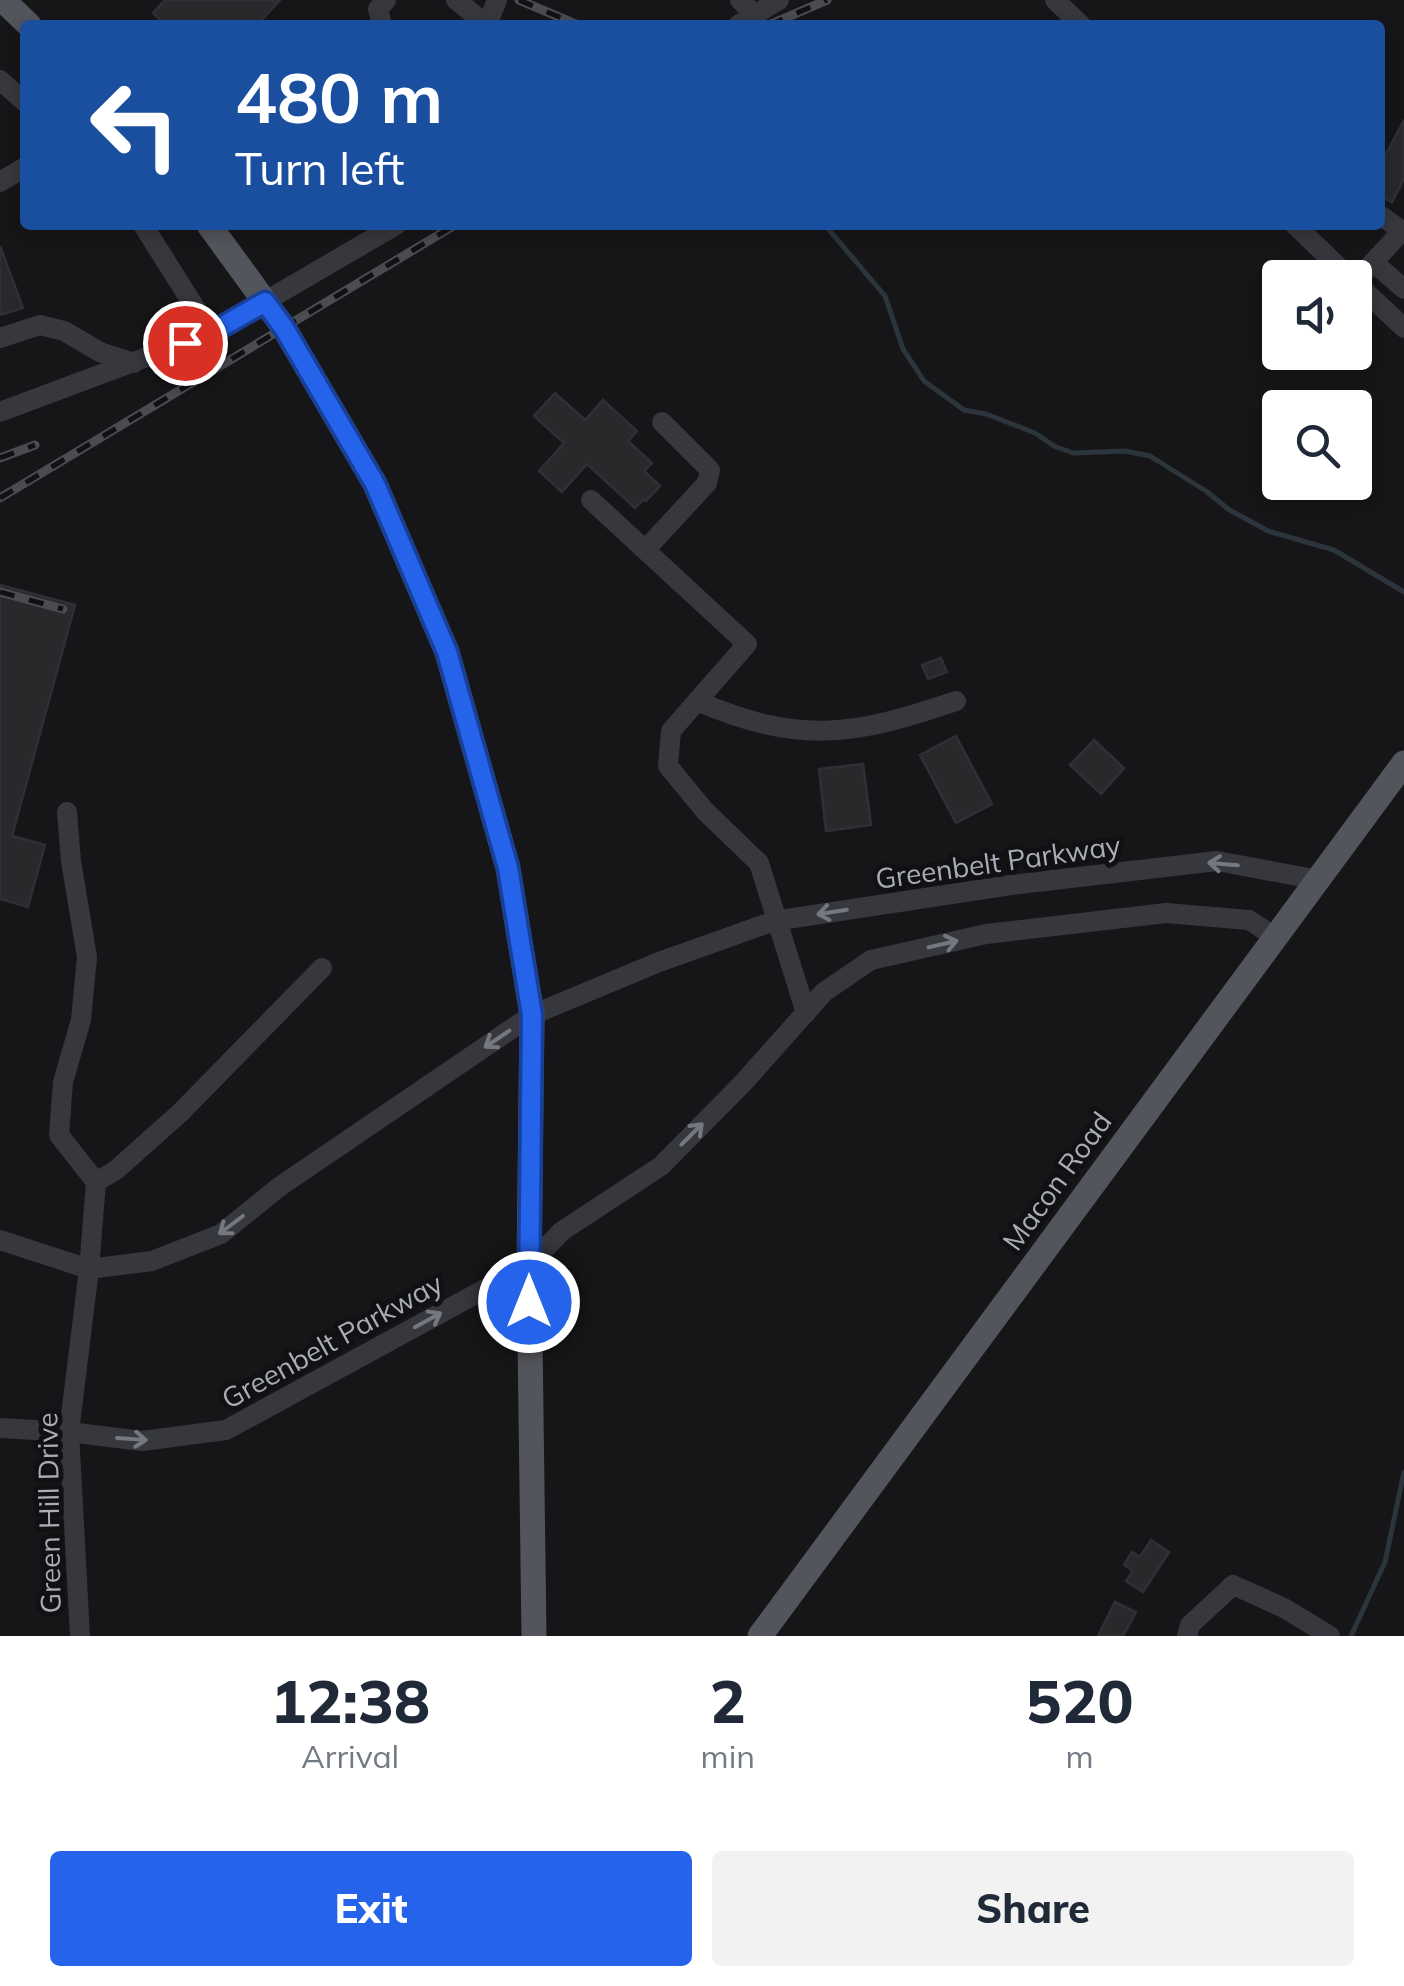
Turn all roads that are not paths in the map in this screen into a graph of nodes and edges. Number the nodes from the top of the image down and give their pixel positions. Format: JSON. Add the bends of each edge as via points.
{"nodes":[{"id":1,"x":3,"y":0,"type":"edge"},
{"id":2,"x":456,"y":0,"type":"edge"},
{"id":3,"x":780,"y":0,"type":"edge"},
{"id":4,"x":1055,"y":0,"type":"edge"},
{"id":5,"x":744,"y":13,"type":"edge"},
{"id":6,"x":24,"y":20,"type":"edge"},
{"id":7,"x":481,"y":20,"type":"edge"},
{"id":8,"x":1077,"y":20,"type":"edge"},
{"id":9,"x":0,"y":80,"type":"edge"},
{"id":10,"x":20,"y":98,"type":"edge"},
{"id":11,"x":146,"y":230,"type":"edge"},
{"id":12,"x":212,"y":230,"type":"edge"},
{"id":13,"x":387,"y":230,"type":"edge"},
{"id":14,"x":1299,"y":230,"type":"edge"},
{"id":15,"x":1403,"y":230,"type":"edge"},
{"id":16,"x":1332,"y":260,"type":"edge"},
{"id":17,"x":1373,"y":262,"type":"joint"},
{"id":18,"x":1401,"y":286,"type":"edge"},
{"id":19,"x":1372,"y":297,"type":"edge"},
{"id":20,"x":265,"y":302,"type":"junction"},
{"id":21,"x":1404,"y":328,"type":"edge"},
{"id":22,"x":211,"y":333,"type":"junction"},
{"id":23,"x":0,"y":338,"type":"edge"},
{"id":24,"x":134,"y":363,"type":"junction"},
{"id":25,"x":0,"y":412,"type":"edge"},
{"id":26,"x":662,"y":422,"type":"dead end"},
{"id":27,"x":591,"y":500,"type":"dead end"},
{"id":28,"x":646,"y":549,"type":"junction"},
{"id":29,"x":956,"y":700,"type":"dead end"},
{"id":30,"x":697,"y":701,"type":"junction"},
{"id":31,"x":1404,"y":763,"type":"edge"},
{"id":32,"x":67,"y":812,"type":"dead end"},
{"id":33,"x":1319,"y":880,"type":"junction"},
{"id":34,"x":774,"y":921,"type":"junction"},
{"id":35,"x":1274,"y":937,"type":"junction"},
{"id":36,"x":322,"y":968,"type":"dead end"},
{"id":37,"x":806,"y":1013,"type":"junction"},
{"id":38,"x":532,"y":1015,"type":"junction"},
{"id":39,"x":96,"y":1182,"type":"junction"},
{"id":40,"x":0,"y":1240,"type":"edge"},
{"id":41,"x":528,"y":1265,"type":"junction"},
{"id":42,"x":90,"y":1269,"type":"junction"},
{"id":43,"x":0,"y":1428,"type":"edge"},
{"id":44,"x":70,"y":1432,"type":"junction"},
{"id":45,"x":80,"y":1636,"type":"edge"},
{"id":46,"x":534,"y":1636,"type":"edge"},
{"id":47,"x":760,"y":1636,"type":"edge"},
{"id":48,"x":1187,"y":1636,"type":"edge"},
{"id":49,"x":1330,"y":1636,"type":"edge"}],
"edges":[{"from":1,"to":6,"type":"main road"},
{"from":2,"to":7,"type":"street"},
{"from":3,"to":5,"type":"street"},
{"from":4,"to":8,"type":"street"},
{"from":9,"to":10,"type":"street"},
{"from":11,"to":22,"type":"street"},
{"from":12,"to":20,"type":"main road"},
{"from":13,"to":20,"type":"street"},
{"from":14,"to":16,"type":"street"},
{"from":15,"to":17,"type":"street"},
{"from":17,"to":18,"type":"street"},
{"from":19,"to":21,"type":"street"},
{"from":20,"to":22,"type":"street"},
{"from":20,"to":38,"type":"main road","via":[[375,484],[447,652],[508,868]]},
{"from":22,"to":24,"type":"street"},
{"from":23,"to":24,"type":"street","via":[[40,325]]},
{"from":24,"to":25,"type":"street"},
{"from":26,"to":28,"type":"street","via":[[710,470],[707,483]]},
{"from":27,"to":28,"type":"street"},
{"from":28,"to":30,"type":"street","via":[[746,644]]},
{"from":29,"to":30,"type":"street","via":[[868,728],[816,733],[740,719]]},
{"from":30,"to":34,"type":"street","via":[[670,730],[668,766],[759,863]]},
{"from":31,"to":33,"type":"main road","name":"Macon Road"},
{"from":32,"to":39,"type":"street","via":[[86,957],[59,1135]]},
{"from":33,"to":34,"type":"street","name":"Greenbelt Parkway","one_way":true,"via":[[1217,862]]},
{"from":33,"to":35,"type":"main road","name":"Macon Road"},
{"from":34,"to":37,"type":"street"},
{"from":34,"to":38,"type":"street","name":"Greenbelt Parkway"},
{"from":37,"to":35,"type":"street","name":"Greenbelt Parkway","one_way":true,"via":[[871,960],[986,934],[1166,913],[1249,920]]},
{"from":35,"to":47,"type":"main road","name":"Macon Road"},
{"from":36,"to":39,"type":"street","via":[[180,1113]]},
{"from":41,"to":37,"type":"street","name":"Greenbelt Parkway","one_way":true,"via":[[562,1232],[661,1166]]},
{"from":38,"to":41,"type":"main road"},
{"from":38,"to":42,"type":"street","name":"Greenbelt Parkway","one_way":true,"via":[[220,1234],[152,1260]]},
{"from":39,"to":42,"type":"street","name":"Green Hill Drive"},
{"from":40,"to":42,"type":"street","name":"Greenbelt Parkway"},
{"from":44,"to":41,"type":"street","name":"Greenbelt Parkway","one_way":true,"via":[[142,1441],[226,1430]]},
{"from":41,"to":46,"type":"main road"},
{"from":42,"to":44,"type":"street","name":"Green Hill Drive"},
{"from":43,"to":44,"type":"street","name":"Greenbelt Parkway"},
{"from":44,"to":45,"type":"street","name":"Green Hill Drive"},
{"from":48,"to":49,"type":"street","via":[[1190,1624],[1233,1585]]}]}
